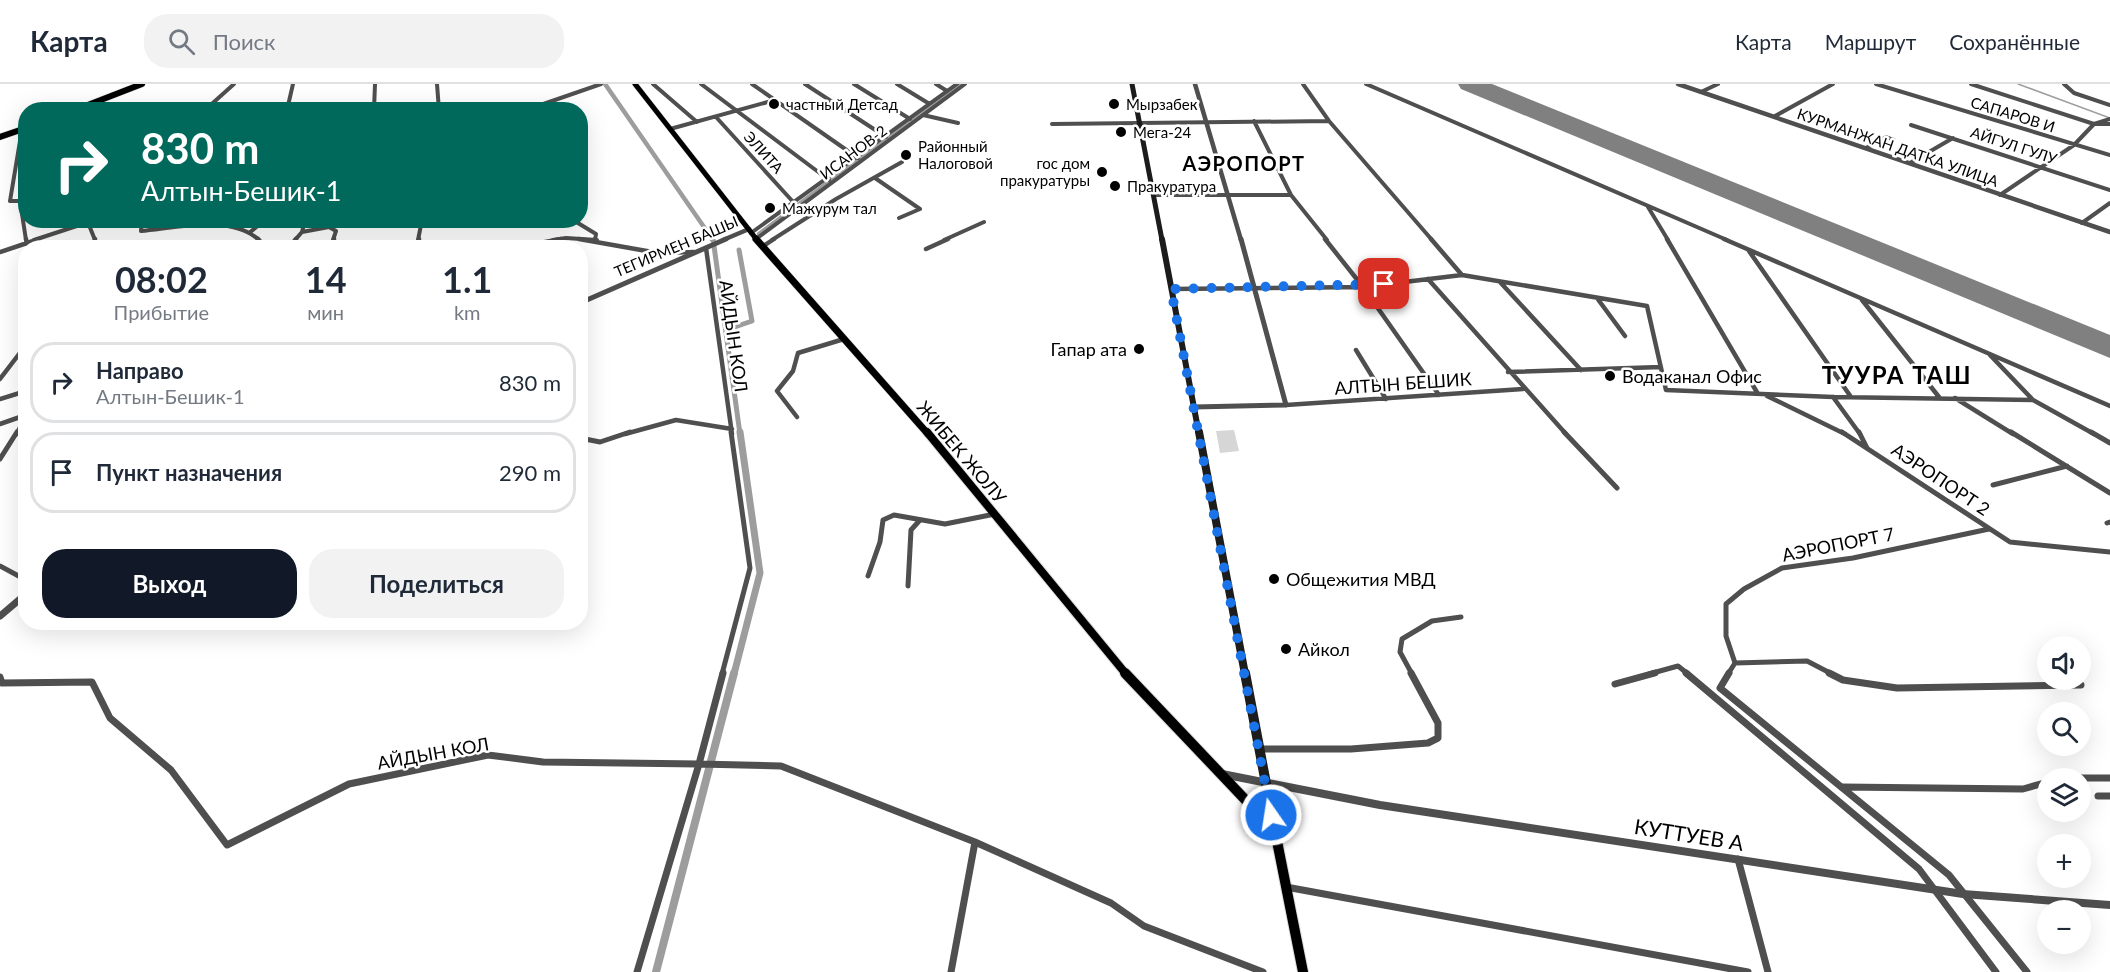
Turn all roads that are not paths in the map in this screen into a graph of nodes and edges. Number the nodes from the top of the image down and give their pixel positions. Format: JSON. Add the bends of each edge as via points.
{"nodes":[{"id":1,"x":142,"y":84,"type":"edge"},
{"id":2,"x":234,"y":84,"type":"edge"},
{"id":3,"x":293,"y":84,"type":"edge"},
{"id":4,"x":375,"y":84,"type":"edge"},
{"id":5,"x":437,"y":84,"type":"edge"},
{"id":6,"x":601,"y":84,"type":"edge"},
{"id":7,"x":635,"y":84,"type":"edge"},
{"id":8,"x":653,"y":84,"type":"edge"},
{"id":9,"x":701,"y":84,"type":"edge"},
{"id":10,"x":752,"y":84,"type":"edge"},
{"id":11,"x":805,"y":84,"type":"edge"},
{"id":12,"x":855,"y":84,"type":"edge"},
{"id":13,"x":897,"y":84,"type":"edge"},
{"id":14,"x":936,"y":84,"type":"edge"},
{"id":15,"x":957,"y":84,"type":"edge"},
{"id":16,"x":965,"y":84,"type":"edge"},
{"id":17,"x":1132,"y":84,"type":"edge"},
{"id":18,"x":1195,"y":84,"type":"edge"},
{"id":19,"x":1303,"y":84,"type":"edge"},
{"id":20,"x":1366,"y":84,"type":"edge"},
{"id":21,"x":1678,"y":84,"type":"edge"},
{"id":22,"x":1718,"y":84,"type":"edge"},
{"id":23,"x":1833,"y":84,"type":"edge"},
{"id":24,"x":1876,"y":84,"type":"edge"},
{"id":25,"x":1971,"y":84,"type":"edge"},
{"id":26,"x":2064,"y":84,"type":"edge"},
{"id":27,"x":947,"y":91,"type":"junction"},
{"id":28,"x":1701,"y":92,"type":"junction"},
{"id":29,"x":775,"y":100,"type":"junction"},
{"id":30,"x":96,"y":102,"type":"edge"},
{"id":31,"x":214,"y":102,"type":"edge"},
{"id":32,"x":289,"y":102,"type":"edge"},
{"id":33,"x":374,"y":102,"type":"edge"},
{"id":34,"x":438,"y":102,"type":"edge"},
{"id":35,"x":549,"y":102,"type":"edge"},
{"id":36,"x":928,"y":103,"type":"junction"},
{"id":37,"x":2110,"y":105,"type":"edge"},
{"id":38,"x":737,"y":111,"type":"junction"},
{"id":39,"x":923,"y":115,"type":"junction"},
{"id":40,"x":1775,"y":116,"type":"junction"},
{"id":41,"x":716,"y":117,"type":"junction"},
{"id":42,"x":910,"y":119,"type":"junction"},
{"id":43,"x":2110,"y":119,"type":"edge"},
{"id":44,"x":1254,"y":121,"type":"junction"},
{"id":45,"x":1329,"y":121,"type":"junction"},
{"id":46,"x":697,"y":122,"type":"junction"},
{"id":47,"x":1206,"y":122,"type":"junction"},
{"id":48,"x":958,"y":123,"type":"dead end"},
{"id":49,"x":1052,"y":124,"type":"dead end"},
{"id":50,"x":1140,"y":124,"type":"junction"},
{"id":51,"x":1911,"y":124,"type":"dead end"},
{"id":52,"x":2094,"y":124,"type":"junction"},
{"id":53,"x":2110,"y":124,"type":"edge"},
{"id":54,"x":670,"y":129,"type":"junction"},
{"id":55,"x":18,"y":131,"type":"edge"},
{"id":56,"x":0,"y":137,"type":"edge"},
{"id":57,"x":886,"y":137,"type":"junction"},
{"id":58,"x":1953,"y":138,"type":"junction"},
{"id":59,"x":1894,"y":140,"type":"dead end"},
{"id":60,"x":2074,"y":145,"type":"junction"},
{"id":61,"x":1866,"y":148,"type":"junction"},
{"id":62,"x":2110,"y":155,"type":"edge"},
{"id":63,"x":18,"y":156,"type":"edge"},
{"id":64,"x":858,"y":158,"type":"junction"},
{"id":65,"x":902,"y":162,"type":"dead end"},
{"id":66,"x":1910,"y":164,"type":"junction"},
{"id":67,"x":2040,"y":166,"type":"junction"},
{"id":68,"x":875,"y":178,"type":"junction"},
{"id":69,"x":829,"y":180,"type":"junction"},
{"id":70,"x":2110,"y":190,"type":"edge"},
{"id":71,"x":1153,"y":195,"type":"junction"},
{"id":72,"x":1291,"y":195,"type":"junction"},
{"id":73,"x":2000,"y":195,"type":"junction"},
{"id":74,"x":1227,"y":196,"type":"junction"},
{"id":75,"x":18,"y":201,"type":"edge"},
{"id":76,"x":2110,"y":203,"type":"edge"},
{"id":77,"x":795,"y":204,"type":"junction"},
{"id":78,"x":1647,"y":206,"type":"junction"},
{"id":79,"x":899,"y":218,"type":"dead end"},
{"id":80,"x":984,"y":222,"type":"dead end"},
{"id":81,"x":2082,"y":223,"type":"junction"},
{"id":82,"x":71,"y":228,"type":"edge"},
{"id":83,"x":141,"y":228,"type":"edge"},
{"id":84,"x":190,"y":228,"type":"edge"},
{"id":85,"x":215,"y":228,"type":"edge"},
{"id":86,"x":255,"y":228,"type":"edge"},
{"id":87,"x":303,"y":228,"type":"edge"},
{"id":88,"x":324,"y":228,"type":"edge"},
{"id":89,"x":331,"y":228,"type":"edge"},
{"id":90,"x":586,"y":228,"type":"edge"},
{"id":91,"x":249,"y":232,"type":"junction"},
{"id":92,"x":302,"y":232,"type":"junction"},
{"id":93,"x":2110,"y":232,"type":"edge"},
{"id":94,"x":755,"y":237,"type":"junction"},
{"id":95,"x":38,"y":240,"type":"edge"},
{"id":96,"x":258,"y":240,"type":"edge"},
{"id":97,"x":296,"y":240,"type":"edge"},
{"id":98,"x":333,"y":240,"type":"edge"},
{"id":99,"x":556,"y":240,"type":"edge"},
{"id":100,"x":595,"y":240,"type":"junction"},
{"id":101,"x":18,"y":247,"type":"edge"},
{"id":102,"x":706,"y":248,"type":"junction"},
{"id":103,"x":926,"y":249,"type":"dead end"},
{"id":104,"x":1748,"y":250,"type":"junction"},
{"id":105,"x":0,"y":252,"type":"edge"},
{"id":106,"x":694,"y":252,"type":"junction"},
{"id":107,"x":1462,"y":275,"type":"junction"},
{"id":108,"x":1428,"y":279,"type":"junction"},
{"id":109,"x":1499,"y":281,"type":"junction"},
{"id":110,"x":1363,"y":287,"type":"junction"},
{"id":111,"x":1255,"y":288,"type":"junction"},
{"id":112,"x":1171,"y":289,"type":"junction"},
{"id":113,"x":1597,"y":298,"type":"junction"},
{"id":114,"x":588,"y":299,"type":"edge"},
{"id":115,"x":1861,"y":299,"type":"junction"},
{"id":116,"x":1625,"y":336,"type":"dead end"},
{"id":117,"x":844,"y":339,"type":"junction"},
{"id":118,"x":1356,"y":350,"type":"dead end"},
{"id":119,"x":1986,"y":352,"type":"junction"},
{"id":120,"x":18,"y":355,"type":"edge"},
{"id":121,"x":1661,"y":367,"type":"junction"},
{"id":122,"x":1581,"y":370,"type":"junction"},
{"id":123,"x":1508,"y":372,"type":"junction"},
{"id":124,"x":0,"y":379,"type":"edge"},
{"id":125,"x":1522,"y":389,"type":"junction"},
{"id":126,"x":18,"y":393,"type":"edge"},
{"id":127,"x":1758,"y":394,"type":"junction"},
{"id":128,"x":1439,"y":395,"type":"junction"},
{"id":129,"x":1766,"y":395,"type":"junction"},
{"id":130,"x":1833,"y":397,"type":"junction"},
{"id":131,"x":1851,"y":397,"type":"junction"},
{"id":132,"x":1939,"y":397,"type":"junction"},
{"id":133,"x":1953,"y":398,"type":"junction"},
{"id":134,"x":0,"y":399,"type":"edge"},
{"id":135,"x":1386,"y":399,"type":"junction"},
{"id":136,"x":2033,"y":400,"type":"junction"},
{"id":137,"x":1286,"y":405,"type":"junction"},
{"id":138,"x":2110,"y":406,"type":"edge"},
{"id":139,"x":1194,"y":407,"type":"junction"},
{"id":140,"x":18,"y":417,"type":"edge"},
{"id":141,"x":797,"y":417,"type":"dead end"},
{"id":142,"x":0,"y":424,"type":"edge"},
{"id":143,"x":732,"y":429,"type":"junction"},
{"id":144,"x":18,"y":430,"type":"edge"},
{"id":145,"x":588,"y":440,"type":"edge"},
{"id":146,"x":2110,"y":443,"type":"edge"},
{"id":147,"x":1867,"y":448,"type":"junction"},
{"id":148,"x":0,"y":459,"type":"edge"},
{"id":149,"x":2067,"y":466,"type":"junction"},
{"id":150,"x":1993,"y":485,"type":"dead end"},
{"id":151,"x":1617,"y":488,"type":"dead end"},
{"id":152,"x":2110,"y":493,"type":"edge"},
{"id":153,"x":995,"y":514,"type":"junction"},
{"id":154,"x":920,"y":520,"type":"junction"},
{"id":155,"x":1989,"y":529,"type":"junction"},
{"id":156,"x":2110,"y":552,"type":"edge"},
{"id":157,"x":0,"y":566,"type":"edge"},
{"id":158,"x":18,"y":576,"type":"edge"},
{"id":159,"x":868,"y":576,"type":"dead end"},
{"id":160,"x":908,"y":586,"type":"dead end"},
{"id":161,"x":18,"y":601,"type":"edge"},
{"id":162,"x":0,"y":616,"type":"edge"},
{"id":163,"x":1461,"y":617,"type":"dead end"},
{"id":164,"x":1735,"y":663,"type":"junction"},
{"id":165,"x":1,"y":683,"type":"edge"},
{"id":166,"x":1615,"y":684,"type":"dead end"},
{"id":167,"x":2037,"y":686,"type":"edge"},
{"id":168,"x":1259,"y":749,"type":"junction"},
{"id":169,"x":699,"y":764,"type":"junction"},
{"id":170,"x":1220,"y":773,"type":"junction"},
{"id":171,"x":2091,"y":778,"type":"edge"},
{"id":172,"x":2110,"y":778,"type":"edge"},
{"id":173,"x":1264,"y":784,"type":"junction"},
{"id":174,"x":2037,"y":785,"type":"edge"},
{"id":175,"x":1842,"y":787,"type":"junction"},
{"id":176,"x":2098,"y":796,"type":"dead end"},
{"id":177,"x":2110,"y":796,"type":"edge"},
{"id":178,"x":1275,"y":831,"type":"junction"},
{"id":179,"x":975,"y":842,"type":"junction"},
{"id":180,"x":1738,"y":859,"type":"junction"},
{"id":181,"x":1286,"y":887,"type":"junction"},
{"id":182,"x":1936,"y":890,"type":"junction"},
{"id":183,"x":1963,"y":894,"type":"junction"},
{"id":184,"x":2110,"y":905,"type":"edge"},
{"id":185,"x":637,"y":972,"type":"edge"},
{"id":186,"x":951,"y":972,"type":"edge"},
{"id":187,"x":1263,"y":972,"type":"edge"},
{"id":188,"x":1303,"y":972,"type":"edge"},
{"id":189,"x":1748,"y":972,"type":"edge"},
{"id":190,"x":1768,"y":972,"type":"edge"},
{"id":191,"x":1996,"y":972,"type":"edge"},
{"id":192,"x":2027,"y":972,"type":"edge"}],
"edges":[{"from":1,"to":30,"type":"highway"},
{"from":2,"to":31,"type":"street"},
{"from":3,"to":32,"type":"street"},
{"from":4,"to":33,"type":"street"},
{"from":5,"to":34,"type":"street"},
{"from":6,"to":35,"type":"street"},
{"from":7,"to":54,"type":"main road","name":"ЖИБЕК ЖОЛУ"},
{"from":8,"to":46,"type":"street"},
{"from":9,"to":38,"type":"street"},
{"from":10,"to":29,"type":"street"},
{"from":11,"to":57,"type":"street"},
{"from":12,"to":42,"type":"street"},
{"from":13,"to":36,"type":"street"},
{"from":14,"to":27,"type":"street"},
{"from":15,"to":27,"type":"street"},
{"from":16,"to":39,"type":"street","name":"ИСАНОВ-2"},
{"from":17,"to":50,"type":"main road"},
{"from":18,"to":47,"type":"street"},
{"from":19,"to":45,"type":"street"},
{"from":20,"to":78,"type":"street"},
{"from":21,"to":28,"type":"street","name":"КУРМАНЖАН ДАТКА УЛИЦА"},
{"from":22,"to":28,"type":"street"},
{"from":23,"to":40,"type":"street"},
{"from":24,"to":60,"type":"street","name":"САПАРОВ И"},
{"from":25,"to":52,"type":"street"},
{"from":26,"to":37,"type":"street","via":[[2074,93]]},
{"from":27,"to":36,"type":"street"},
{"from":28,"to":40,"type":"street","name":"КУРМАНЖАН ДАТКА УЛИЦА"},
{"from":29,"to":38,"type":"street"},
{"from":29,"to":64,"type":"street"},
{"from":36,"to":42,"type":"street"},
{"from":38,"to":41,"type":"street"},
{"from":38,"to":69,"type":"street"},
{"from":39,"to":48,"type":"street"},
{"from":39,"to":94,"type":"street","name":"ИСАНОВ-2"},
{"from":40,"to":61,"type":"street","name":"КУРМАНЖАН ДАТКА УЛИЦА"},
{"from":41,"to":46,"type":"street"},
{"from":41,"to":77,"type":"street","name":"ЭЛИТА"},
{"from":42,"to":57,"type":"street"},
{"from":43,"to":52,"type":"street"},
{"from":44,"to":45,"type":"street"},
{"from":44,"to":47,"type":"street"},
{"from":44,"to":72,"type":"street"},
{"from":45,"to":107,"type":"street"},
{"from":46,"to":54,"type":"street"},
{"from":47,"to":50,"type":"street"},
{"from":47,"to":74,"type":"street"},
{"from":49,"to":50,"type":"street"},
{"from":50,"to":71,"type":"main road"},
{"from":51,"to":58,"type":"street","name":"АЙГУЛ ГУЛУ"},
{"from":52,"to":53,"type":"street"},
{"from":52,"to":60,"type":"street"},
{"from":54,"to":94,"type":"main road","name":"ЖИБЕК ЖОЛУ"},
{"from":55,"to":56,"type":"highway"},
{"from":57,"to":64,"type":"street"},
{"from":58,"to":66,"type":"street"},
{"from":58,"to":67,"type":"street","name":"АЙГУЛ ГУЛУ"},
{"from":59,"to":61,"type":"street","via":[[1886,137]]},
{"from":60,"to":62,"type":"street","name":"САПАРОВ И"},
{"from":60,"to":67,"type":"street"},
{"from":61,"to":66,"type":"street","name":"КУРМАНЖАН ДАТКА УЛИЦА"},
{"from":63,"to":75,"type":"street","via":[[10,201]]},
{"from":64,"to":69,"type":"street"},
{"from":65,"to":68,"type":"street"},
{"from":66,"to":73,"type":"street","name":"КУРМАНЖАН ДАТКА УЛИЦА"},
{"from":67,"to":70,"type":"street","name":"АЙГУЛ ГУЛУ"},
{"from":67,"to":73,"type":"street"},
{"from":68,"to":79,"type":"street","via":[[920,209]]},
{"from":68,"to":94,"type":"street"},
{"from":69,"to":77,"type":"street"},
{"from":71,"to":74,"type":"street"},
{"from":71,"to":112,"type":"main road"},
{"from":72,"to":74,"type":"street"},
{"from":72,"to":110,"type":"street"},
{"from":73,"to":81,"type":"street","name":"КУРМАНЖАН ДАТКА УЛИЦА"},
{"from":74,"to":111,"type":"street"},
{"from":76,"to":81,"type":"street"},
{"from":77,"to":94,"type":"street"},
{"from":78,"to":104,"type":"street"},
{"from":78,"to":127,"type":"street"},
{"from":80,"to":103,"type":"street"},
{"from":81,"to":93,"type":"street","name":"КУРМАНЖАН ДАТКА УЛИЦА"},
{"from":82,"to":95,"type":"street"},
{"from":83,"to":84,"type":"street","via":[[141,231]]},
{"from":85,"to":91,"type":"street"},
{"from":86,"to":91,"type":"street"},
{"from":87,"to":92,"type":"street"},
{"from":88,"to":92,"type":"street"},
{"from":89,"to":98,"type":"street","via":[[336,231]]},
{"from":90,"to":100,"type":"street","via":[[596,234]]},
{"from":91,"to":96,"type":"street"},
{"from":92,"to":97,"type":"street"},
{"from":94,"to":102,"type":"street","name":"ТЕГИРМЕН БАШЫ"},
{"from":94,"to":117,"type":"main road","name":"ЖИБЕК ЖОЛУ"},
{"from":99,"to":100,"type":"street"},
{"from":100,"to":106,"type":"street","via":[[658,253]]},
{"from":101,"to":105,"type":"street"},
{"from":102,"to":106,"type":"street","name":"ТЕГИРМЕН БАШЫ"},
{"from":102,"to":143,"type":"street","name":"АЙДЫН КОЛ"},
{"from":104,"to":115,"type":"street"},
{"from":104,"to":131,"type":"street"},
{"from":106,"to":114,"type":"street","name":"ТЕГИРМЕН БАШЫ"},
{"from":107,"to":108,"type":"street"},
{"from":107,"to":109,"type":"street"},
{"from":108,"to":110,"type":"street"},
{"from":108,"to":123,"type":"street"},
{"from":109,"to":113,"type":"street"},
{"from":109,"to":122,"type":"street"},
{"from":110,"to":111,"type":"street"},
{"from":110,"to":128,"type":"street"},
{"from":111,"to":112,"type":"street"},
{"from":111,"to":137,"type":"street"},
{"from":112,"to":139,"type":"main road"},
{"from":113,"to":116,"type":"street"},
{"from":113,"to":121,"type":"street","via":[[1647,306]]},
{"from":115,"to":119,"type":"street"},
{"from":115,"to":132,"type":"street"},
{"from":117,"to":141,"type":"street","via":[[798,352],[793,371],[777,391]]},
{"from":117,"to":153,"type":"main road","name":"ЖИБЕК ЖОЛУ"},
{"from":118,"to":135,"type":"street"},
{"from":119,"to":136,"type":"street"},
{"from":119,"to":138,"type":"street"},
{"from":120,"to":124,"type":"street"},
{"from":121,"to":122,"type":"street"},
{"from":121,"to":127,"type":"street","via":[[1666,390]]},
{"from":122,"to":123,"type":"street"},
{"from":123,"to":125,"type":"street"},
{"from":125,"to":128,"type":"street","name":"АЛТЫН БЕШИК"},
{"from":125,"to":151,"type":"street"},
{"from":126,"to":134,"type":"street"},
{"from":127,"to":129,"type":"street"},
{"from":128,"to":135,"type":"street","name":"АЛТЫН БЕШИК"},
{"from":129,"to":130,"type":"street"},
{"from":129,"to":147,"type":"street","name":"АЭРОПОРТ 2"},
{"from":130,"to":131,"type":"street"},
{"from":130,"to":147,"type":"street","via":[[1856,426]]},
{"from":131,"to":132,"type":"street"},
{"from":132,"to":133,"type":"street"},
{"from":133,"to":136,"type":"street"},
{"from":133,"to":149,"type":"street"},
{"from":135,"to":137,"type":"street","name":"АЛТЫН БЕШИК"},
{"from":136,"to":146,"type":"street"},
{"from":137,"to":139,"type":"street"},
{"from":139,"to":168,"type":"main road"},
{"from":140,"to":142,"type":"street"},
{"from":143,"to":145,"type":"street","via":[[676,420],[600,442]]},
{"from":143,"to":169,"type":"street","name":"АЙДЫН КОЛ","via":[[750,568]]},
{"from":144,"to":148,"type":"street"},
{"from":147,"to":155,"type":"street","name":"АЭРОПОРТ 2"},
{"from":149,"to":150,"type":"street"},
{"from":149,"to":152,"type":"street"},
{"from":153,"to":154,"type":"street","via":[[945,524]]},
{"from":153,"to":170,"type":"main road","name":"ЖИБЕК ЖОЛУ","via":[[1108,655]]},
{"from":154,"to":159,"type":"street","via":[[894,515],[883,520]]},
{"from":154,"to":160,"type":"street","via":[[911,530]]},
{"from":155,"to":156,"type":"street","name":"АЭРОПОРТ 2","via":[[2010,542]]},
{"from":155,"to":164,"type":"street","name":"АЭРОПОРТ 7","via":[[1853,558],[1782,568],[1726,604],[1726,636]]},
{"from":157,"to":158,"type":"street"},
{"from":161,"to":162,"type":"street"},
{"from":163,"to":168,"type":"street","via":[[1432,621],[1402,639],[1400,652],[1438,723],[1437,738],[1428,743],[1351,749]]},
{"from":164,"to":167,"type":"street","via":[[1808,661],[1843,680],[1896,688]]},
{"from":164,"to":175,"type":"street","via":[[1720,687]]},
{"from":165,"to":169,"type":"street","name":"АЙДЫН КОЛ","via":[[92,682],[110,717],[171,770],[227,845],[349,783],[488,755],[543,762]]},
{"from":166,"to":182,"type":"street","via":[[1678,666],[1919,869]]},
{"from":168,"to":173,"type":"main road"},
{"from":169,"to":179,"type":"street","via":[[781,766]]},
{"from":169,"to":185,"type":"street"},
{"from":170,"to":173,"type":"street","name":"КУТТУЕВ А"},
{"from":170,"to":178,"type":"main road","name":"ЖИБЕК ЖОЛУ"},
{"from":171,"to":172,"type":"street"},
{"from":173,"to":178,"type":"main road"},
{"from":173,"to":180,"type":"street","name":"КУТТУЕВ А"},
{"from":174,"to":175,"type":"street","via":[[2023,789]]},
{"from":175,"to":183,"type":"street","via":[[1949,874]]},
{"from":176,"to":177,"type":"street"},
{"from":178,"to":181,"type":"main road"},
{"from":179,"to":186,"type":"street"},
{"from":179,"to":187,"type":"street","via":[[1111,903],[1144,926]]},
{"from":180,"to":182,"type":"street","name":"КУТТУЕВ А"},
{"from":180,"to":190,"type":"street"},
{"from":181,"to":188,"type":"main road"},
{"from":181,"to":189,"type":"street"},
{"from":182,"to":183,"type":"street","name":"КУТТУЕВ А"},
{"from":182,"to":191,"type":"street"},
{"from":183,"to":184,"type":"street","name":"КУТТУЕВ А"},
{"from":183,"to":192,"type":"street"}]}
